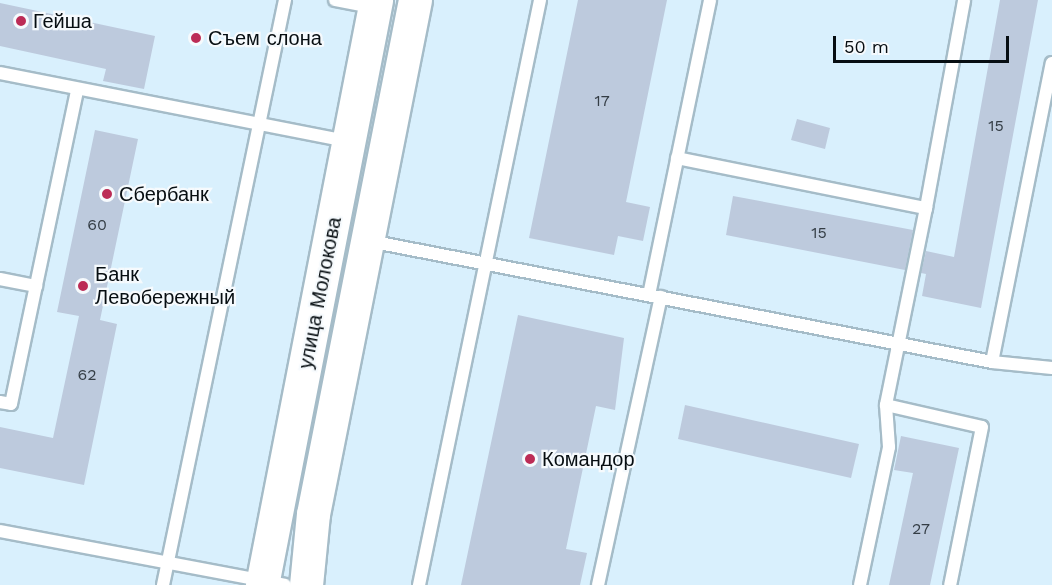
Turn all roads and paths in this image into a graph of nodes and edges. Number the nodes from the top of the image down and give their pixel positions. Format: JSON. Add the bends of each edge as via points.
{"nodes":[{"id":1,"x":285,"y":0,"type":"edge"},
{"id":2,"x":335,"y":0,"type":"edge"},
{"id":3,"x":415,"y":0,"type":"edge"},
{"id":4,"x":540,"y":0,"type":"edge"},
{"id":5,"x":710,"y":0,"type":"edge"},
{"id":6,"x":964,"y":0,"type":"edge"},
{"id":7,"x":376,"y":4,"type":"edge"},
{"id":8,"x":1052,"y":63,"type":"edge"},
{"id":9,"x":0,"y":73,"type":"edge"},
{"id":10,"x":77,"y":90,"type":"junction"},
{"id":11,"x":261,"y":122,"type":"junction"},
{"id":12,"x":350,"y":142,"type":"junction"},
{"id":13,"x":677,"y":158,"type":"junction"},
{"id":14,"x":926,"y":208,"type":"junction"},
{"id":15,"x":368,"y":240,"type":"junction"},
{"id":16,"x":489,"y":264,"type":"junction"},
{"id":17,"x":0,"y":279,"type":"edge"},
{"id":18,"x":36,"y":286,"type":"junction"},
{"id":19,"x":655,"y":296,"type":"junction"},
{"id":20,"x":898,"y":344,"type":"junction"},
{"id":21,"x":992,"y":362,"type":"junction"},
{"id":22,"x":1052,"y":368,"type":"edge"},
{"id":23,"x":0,"y":402,"type":"edge"},
{"id":24,"x":886,"y":405,"type":"junction"},
{"id":25,"x":280,"y":496,"type":"junction"},
{"id":26,"x":313,"y":514,"type":"junction"},
{"id":27,"x":0,"y":531,"type":"edge"},
{"id":28,"x":168,"y":564,"type":"junction"},
{"id":29,"x":270,"y":584,"type":"edge"},
{"id":30,"x":162,"y":585,"type":"edge"},
{"id":31,"x":306,"y":585,"type":"edge"},
{"id":32,"x":419,"y":585,"type":"edge"},
{"id":33,"x":598,"y":585,"type":"edge"},
{"id":34,"x":860,"y":585,"type":"edge"},
{"id":35,"x":950,"y":585,"type":"edge"}],
"edges":[{"from":1,"to":11,"type":"lane"},
{"from":2,"to":7,"type":"lane"},
{"from":3,"to":15,"type":"main road","name":"улица Молокова"},
{"from":4,"to":16,"type":"lane"},
{"from":5,"to":13,"type":"lane"},
{"from":6,"to":14,"type":"lane"},
{"from":7,"to":12,"type":"main road","name":"улица Молокова"},
{"from":8,"to":21,"type":"lane"},
{"from":9,"to":10,"type":"lane"},
{"from":10,"to":11,"type":"lane"},
{"from":10,"to":18,"type":"lane"},
{"from":11,"to":12,"type":"lane"},
{"from":11,"to":28,"type":"lane"},
{"from":12,"to":25,"type":"main road","name":"улица Молокова"},
{"from":13,"to":14,"type":"lane"},
{"from":13,"to":19,"type":"lane"},
{"from":14,"to":20,"type":"lane"},
{"from":15,"to":16,"type":"lane"},
{"from":15,"to":26,"type":"main road","name":"улица Молокова"},
{"from":16,"to":19,"type":"lane"},
{"from":16,"to":32,"type":"lane"},
{"from":17,"to":18,"type":"lane"},
{"from":18,"to":23,"type":"lane","via":[[11,404]]},
{"from":19,"to":20,"type":"lane"},
{"from":19,"to":33,"type":"lane"},
{"from":20,"to":21,"type":"lane"},
{"from":20,"to":24,"type":"lane"},
{"from":21,"to":22,"type":"lane"},
{"from":24,"to":34,"type":"lane","via":[[889,447]]},
{"from":24,"to":35,"type":"lane","via":[[982,428]]},
{"from":25,"to":26,"type":"main road","via":[[298,519]]},
{"from":25,"to":29,"type":"main road","name":"улица Молокова"},
{"from":26,"to":31,"type":"main road","name":"улица Молокова"},
{"from":27,"to":28,"type":"lane"},
{"from":28,"to":29,"type":"lane"},
{"from":28,"to":30,"type":"lane"}]}
